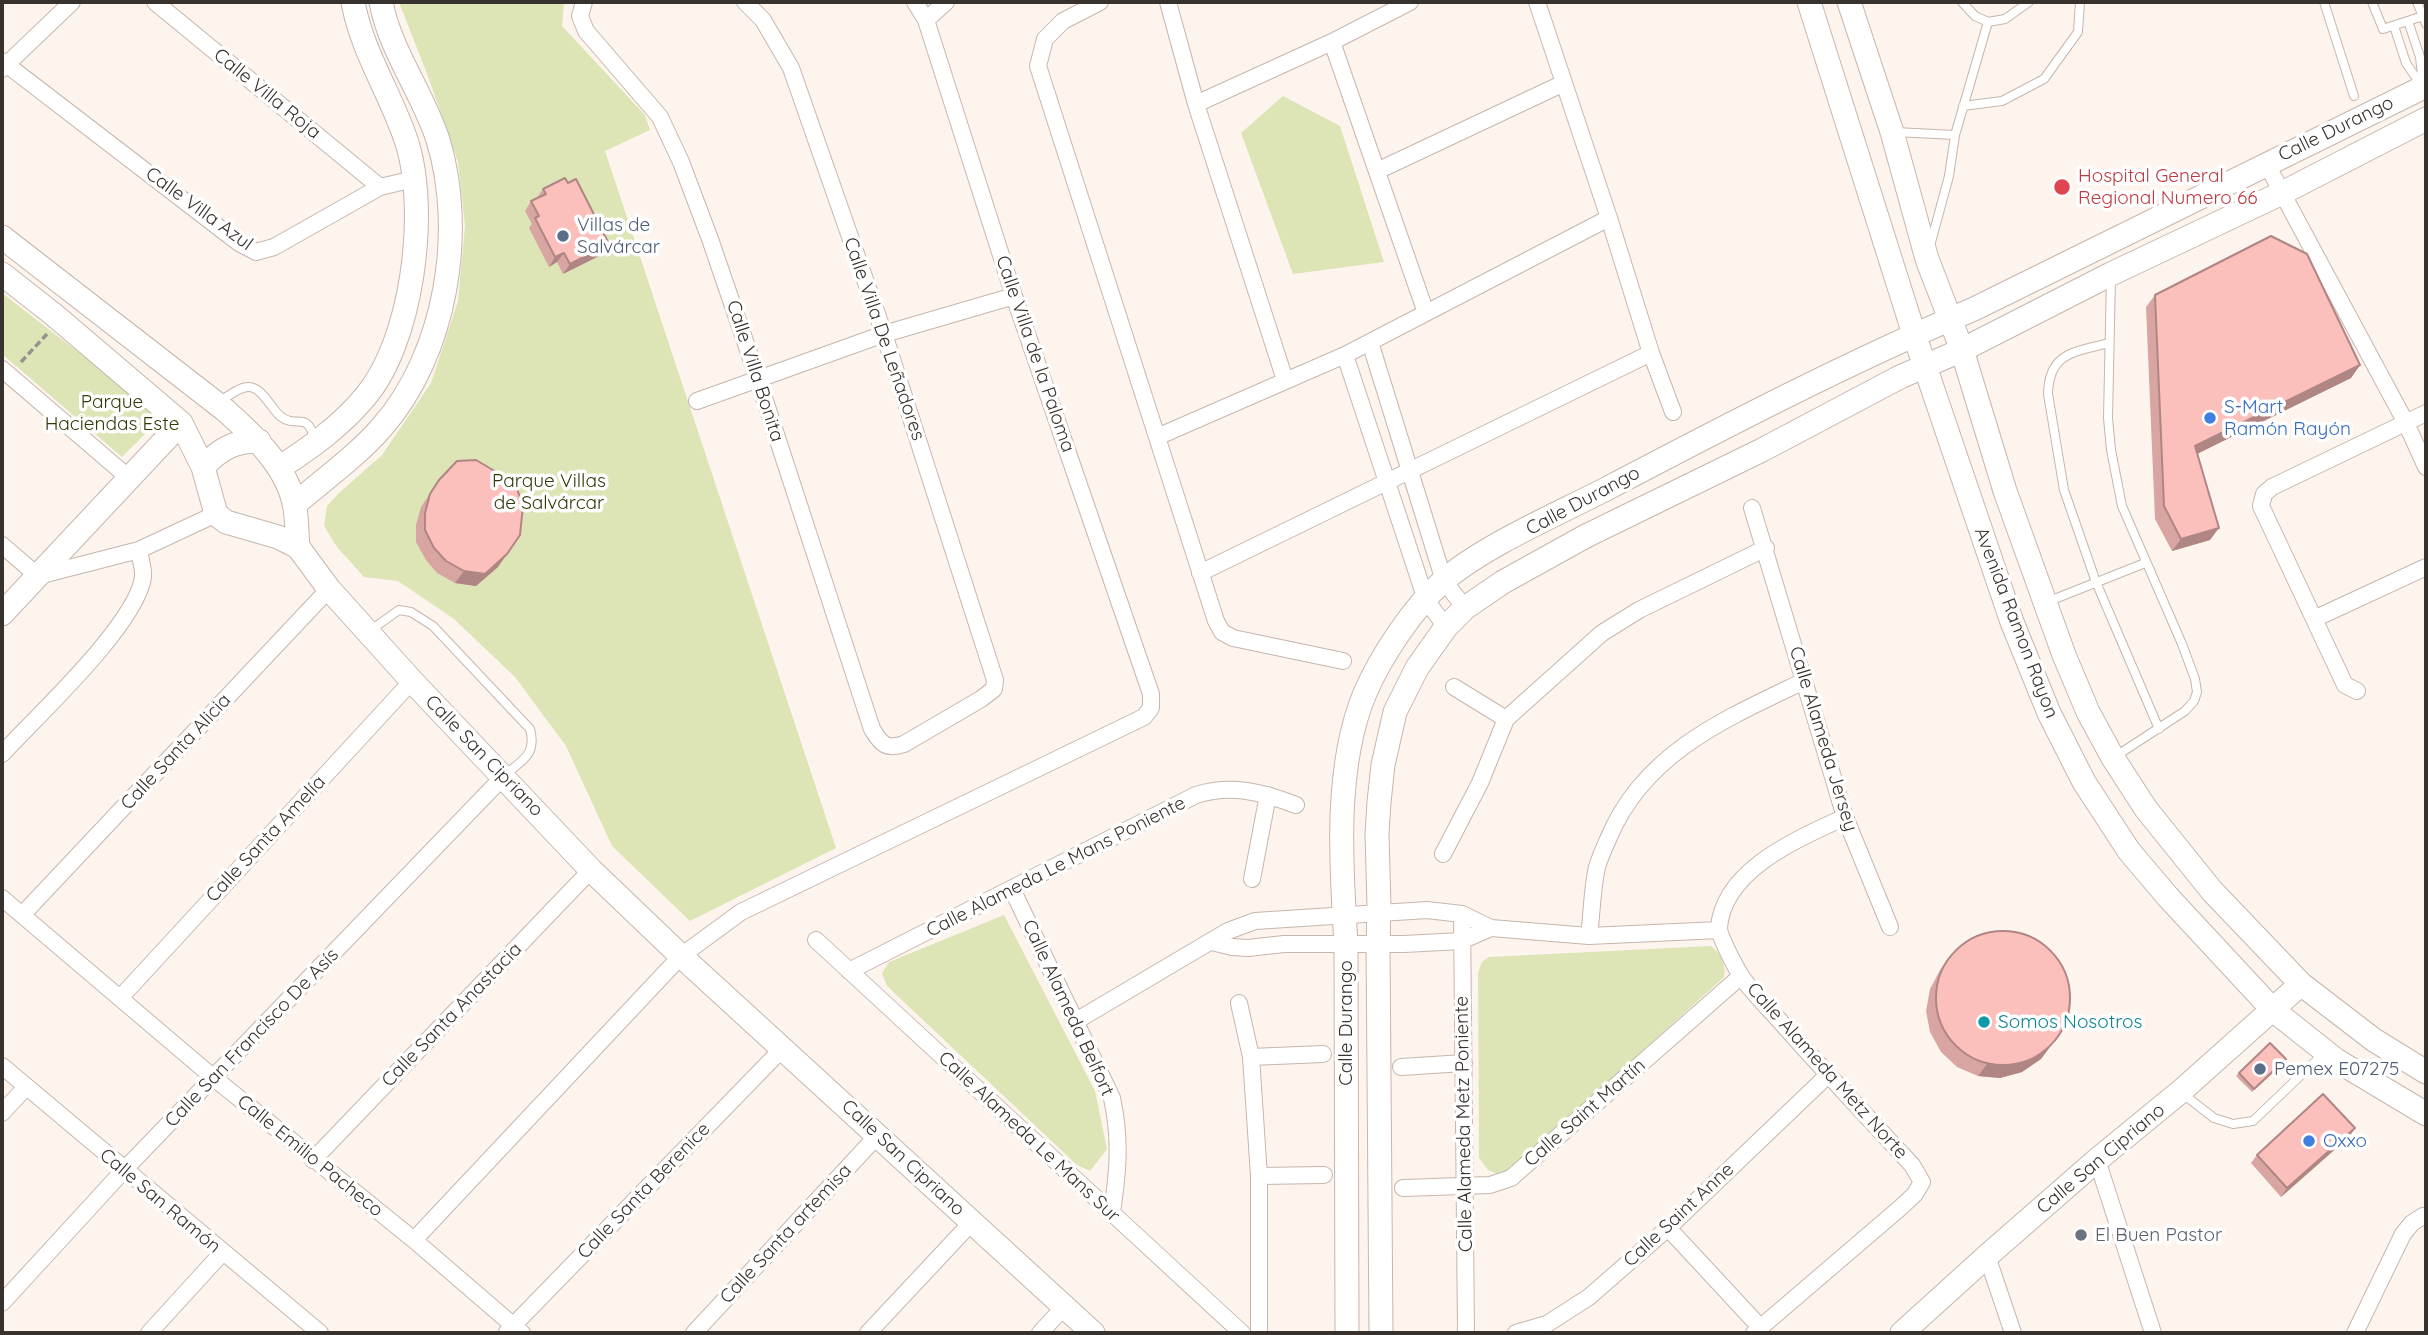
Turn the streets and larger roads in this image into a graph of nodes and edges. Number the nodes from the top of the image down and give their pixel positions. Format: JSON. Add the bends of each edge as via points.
{"nodes":[{"id":1,"x":72,"y":2,"type":"edge"},
{"id":2,"x":155,"y":2,"type":"edge"},
{"id":3,"x":353,"y":2,"type":"edge"},
{"id":4,"x":745,"y":2,"type":"edge"},
{"id":5,"x":915,"y":2,"type":"edge"},
{"id":6,"x":946,"y":2,"type":"edge"},
{"id":7,"x":1100,"y":2,"type":"edge"},
{"id":8,"x":1168,"y":2,"type":"edge"},
{"id":9,"x":1410,"y":2,"type":"edge"},
{"id":10,"x":1537,"y":2,"type":"edge"},
{"id":11,"x":1809,"y":2,"type":"edge"},
{"id":12,"x":1849,"y":2,"type":"edge"},
{"id":13,"x":379,"y":4,"type":"edge"},
{"id":14,"x":582,"y":9,"type":"edge"},
{"id":15,"x":926,"y":20,"type":"junction"},
{"id":16,"x":1332,"y":42,"type":"junction"},
{"id":17,"x":3,"y":65,"type":"edge"},
{"id":18,"x":1564,"y":83,"type":"junction"},
{"id":19,"x":2425,"y":90,"type":"edge"},
{"id":20,"x":1195,"y":104,"type":"junction"},
{"id":21,"x":2426,"y":119,"type":"edge"},
{"id":22,"x":2266,"y":163,"type":"junction"},
{"id":23,"x":1377,"y":171,"type":"junction"},
{"id":24,"x":414,"y":178,"type":"junction"},
{"id":25,"x":380,"y":187,"type":"junction"},
{"id":26,"x":2284,"y":192,"type":"junction"},
{"id":27,"x":1609,"y":218,"type":"junction"},
{"id":28,"x":2,"y":237,"type":"edge"},
{"id":29,"x":2,"y":274,"type":"edge"},
{"id":30,"x":1014,"y":296,"type":"junction"},
{"id":31,"x":1426,"y":313,"type":"junction"},
{"id":32,"x":1951,"y":318,"type":"junction"},
{"id":33,"x":884,"y":334,"type":"junction"},
{"id":34,"x":1914,"y":334,"type":"junction"},
{"id":35,"x":1370,"y":342,"type":"junction"},
{"id":36,"x":1962,"y":351,"type":"junction"},
{"id":37,"x":1651,"y":353,"type":"junction"},
{"id":38,"x":1345,"y":355,"type":"junction"},
{"id":39,"x":1925,"y":366,"type":"junction"},
{"id":40,"x":5,"y":372,"type":"edge"},
{"id":41,"x":758,"y":379,"type":"junction"},
{"id":42,"x":1285,"y":380,"type":"junction"},
{"id":43,"x":697,"y":401,"type":"dead end"},
{"id":44,"x":1673,"y":412,"type":"dead end"},
{"id":45,"x":2426,"y":413,"type":"edge"},
{"id":46,"x":181,"y":423,"type":"junction"},
{"id":47,"x":2406,"y":423,"type":"junction"},
{"id":48,"x":1157,"y":437,"type":"junction"},
{"id":49,"x":259,"y":441,"type":"junction"},
{"id":50,"x":203,"y":467,"type":"junction"},
{"id":51,"x":2426,"y":467,"type":"edge"},
{"id":52,"x":279,"y":468,"type":"junction"},
{"id":53,"x":1410,"y":472,"type":"junction"},
{"id":54,"x":129,"y":478,"type":"junction"},
{"id":55,"x":1386,"y":484,"type":"junction"},
{"id":56,"x":294,"y":505,"type":"junction"},
{"id":57,"x":1752,"y":508,"type":"dead end"},
{"id":58,"x":216,"y":514,"type":"junction"},
{"id":59,"x":2,"y":545,"type":"edge"},
{"id":60,"x":298,"y":547,"type":"junction"},
{"id":61,"x":1766,"y":548,"type":"junction"},
{"id":62,"x":139,"y":550,"type":"junction"},
{"id":63,"x":2426,"y":567,"type":"edge"},
{"id":64,"x":1200,"y":573,"type":"junction"},
{"id":65,"x":38,"y":576,"type":"junction"},
{"id":66,"x":1444,"y":581,"type":"junction"},
{"id":67,"x":329,"y":589,"type":"junction"},
{"id":68,"x":1426,"y":600,"type":"junction"},
{"id":69,"x":1465,"y":608,"type":"junction"},
{"id":70,"x":2,"y":614,"type":"edge"},
{"id":71,"x":2314,"y":619,"type":"junction"},
{"id":72,"x":1446,"y":627,"type":"junction"},
{"id":73,"x":1343,"y":661,"type":"dead end"},
{"id":74,"x":412,"y":681,"type":"junction"},
{"id":75,"x":1804,"y":681,"type":"junction"},
{"id":76,"x":1454,"y":688,"type":"dead end"},
{"id":77,"x":2357,"y":691,"type":"dead end"},
{"id":78,"x":1506,"y":719,"type":"junction"},
{"id":79,"x":887,"y":747,"type":"joint"},
{"id":80,"x":2,"y":754,"type":"edge"},
{"id":81,"x":504,"y":776,"type":"junction"},
{"id":82,"x":1268,"y":794,"type":"junction"},
{"id":83,"x":1296,"y":805,"type":"dead end"},
{"id":84,"x":1845,"y":817,"type":"junction"},
{"id":85,"x":1443,"y":854,"type":"dead end"},
{"id":86,"x":591,"y":870,"type":"junction"},
{"id":87,"x":1252,"y":879,"type":"dead end"},
{"id":88,"x":1012,"y":889,"type":"junction"},
{"id":89,"x":2,"y":898,"type":"edge"},
{"id":90,"x":1379,"y":912,"type":"junction"},
{"id":91,"x":1344,"y":914,"type":"junction"},
{"id":92,"x":1462,"y":914,"type":"junction"},
{"id":93,"x":22,"y":915,"type":"junction"},
{"id":94,"x":1281,"y":917,"type":"junction"},
{"id":95,"x":1890,"y":927,"type":"dead end"},
{"id":96,"x":1491,"y":928,"type":"junction"},
{"id":97,"x":1719,"y":930,"type":"junction"},
{"id":98,"x":1589,"y":936,"type":"junction"},
{"id":99,"x":816,"y":940,"type":"dead end"},
{"id":100,"x":1461,"y":941,"type":"junction"},
{"id":101,"x":1212,"y":942,"type":"junction"},
{"id":102,"x":1284,"y":944,"type":"junction"},
{"id":103,"x":1346,"y":944,"type":"junction"},
{"id":104,"x":1378,"y":944,"type":"junction"},
{"id":105,"x":681,"y":956,"type":"junction"},
{"id":106,"x":849,"y":971,"type":"junction"},
{"id":107,"x":1741,"y":976,"type":"junction"},
{"id":108,"x":2301,"y":984,"type":"junction"},
{"id":109,"x":120,"y":998,"type":"junction"},
{"id":110,"x":1239,"y":1003,"type":"dead end"},
{"id":111,"x":2273,"y":1010,"type":"junction"},
{"id":112,"x":1076,"y":1021,"type":"junction"},
{"id":113,"x":783,"y":1048,"type":"junction"},
{"id":114,"x":1323,"y":1054,"type":"dead end"},
{"id":115,"x":1251,"y":1057,"type":"junction"},
{"id":116,"x":1465,"y":1063,"type":"junction"},
{"id":117,"x":2,"y":1066,"type":"edge"},
{"id":118,"x":1401,"y":1067,"type":"dead end"},
{"id":119,"x":2426,"y":1072,"type":"edge"},
{"id":120,"x":1828,"y":1075,"type":"junction"},
{"id":121,"x":214,"y":1078,"type":"junction"},
{"id":122,"x":26,"y":1087,"type":"junction"},
{"id":123,"x":2,"y":1113,"type":"edge"},
{"id":124,"x":2426,"y":1114,"type":"edge"},
{"id":125,"x":878,"y":1135,"type":"junction"},
{"id":126,"x":313,"y":1160,"type":"junction"},
{"id":127,"x":2097,"y":1160,"type":"junction"},
{"id":128,"x":124,"y":1170,"type":"junction"},
{"id":129,"x":1324,"y":1175,"type":"dead end"},
{"id":130,"x":1259,"y":1176,"type":"junction"},
{"id":131,"x":1464,"y":1186,"type":"junction"},
{"id":132,"x":1403,"y":1188,"type":"dead end"},
{"id":133,"x":1112,"y":1212,"type":"junction"},
{"id":134,"x":2424,"y":1216,"type":"edge"},
{"id":135,"x":972,"y":1222,"type":"junction"},
{"id":136,"x":1668,"y":1228,"type":"junction"},
{"id":137,"x":414,"y":1240,"type":"junction"},
{"id":138,"x":222,"y":1253,"type":"junction"},
{"id":139,"x":1987,"y":1256,"type":"junction"},
{"id":140,"x":2,"y":1303,"type":"edge"},
{"id":141,"x":1065,"y":1306,"type":"junction"},
{"id":142,"x":1757,"y":1330,"type":"edge"},
{"id":143,"x":513,"y":1331,"type":"edge"},
{"id":144,"x":316,"y":1332,"type":"edge"},
{"id":145,"x":149,"y":1333,"type":"edge"},
{"id":146,"x":694,"y":1333,"type":"edge"},
{"id":147,"x":868,"y":1333,"type":"edge"},
{"id":148,"x":1040,"y":1333,"type":"edge"},
{"id":149,"x":1093,"y":1333,"type":"edge"},
{"id":150,"x":1242,"y":1333,"type":"edge"},
{"id":151,"x":1259,"y":1333,"type":"edge"},
{"id":152,"x":1347,"y":1333,"type":"edge"},
{"id":153,"x":1381,"y":1333,"type":"edge"},
{"id":154,"x":1466,"y":1333,"type":"edge"},
{"id":155,"x":1516,"y":1333,"type":"edge"},
{"id":156,"x":1902,"y":1333,"type":"edge"},
{"id":157,"x":2013,"y":1333,"type":"edge"},
{"id":158,"x":2153,"y":1333,"type":"edge"},
{"id":159,"x":2355,"y":1333,"type":"edge"}],
"edges":[{"from":1,"to":17,"type":"street"},
{"from":2,"to":25,"type":"street","name":"Calle Villa Roja"},
{"from":3,"to":24,"type":"main road","via":[[408,148]]},
{"from":4,"to":33,"type":"street","name":"Calle Villa De Leñadores","via":[[763,20],[791,68]]},
{"from":5,"to":15,"type":"street","name":"Calle Villa de la Paloma"},
{"from":6,"to":15,"type":"street"},
{"from":7,"to":48,"type":"street","via":[[1063,21],[1045,39],[1038,66]]},
{"from":8,"to":20,"type":"street"},
{"from":9,"to":16,"type":"street"},
{"from":10,"to":18,"type":"street"},
{"from":11,"to":34,"type":"main road","name":"Avenida Ramon Rayon"},
{"from":12,"to":32,"type":"main road","name":"Avenida Ramon Rayon","via":[[1927,259]]},
{"from":13,"to":56,"type":"main road","via":[[437,138],[447,175],[451,231],[442,295],[430,344],[397,408],[380,429]]},
{"from":14,"to":41,"type":"street","name":"Calle Villa Bonita","via":[[586,31],[660,117],[710,239]]},
{"from":15,"to":30,"type":"street","name":"Calle Villa de la Paloma"},
{"from":16,"to":20,"type":"street"},
{"from":16,"to":23,"type":"street"},
{"from":17,"to":25,"type":"street","name":"Calle Villa Azul","via":[[256,252],[274,247]]},
{"from":18,"to":23,"type":"street"},
{"from":18,"to":27,"type":"street"},
{"from":19,"to":22,"type":"main road","name":"Calle Durango"},
{"from":20,"to":42,"type":"street"},
{"from":21,"to":26,"type":"main road","name":"Calle Durango"},
{"from":22,"to":26,"type":"street"},
{"from":22,"to":32,"type":"main road","name":"Calle Durango"},
{"from":23,"to":31,"type":"street"},
{"from":24,"to":25,"type":"street","name":"Calle Villa Azul"},
{"from":24,"to":52,"type":"main road","via":[[417,225],[402,325],[385,365],[366,396],[316,443]]},
{"from":26,"to":36,"type":"main road","name":"Calle Durango"},
{"from":26,"to":47,"type":"street"},
{"from":27,"to":31,"type":"street"},
{"from":27,"to":37,"type":"street"},
{"from":28,"to":49,"type":"main road"},
{"from":29,"to":46,"type":"main road"},
{"from":30,"to":33,"type":"street"},
{"from":30,"to":105,"type":"street","name":"Calle Villa de la Paloma","via":[[1151,694],[1151,708],[1144,717],[741,912]]},
{"from":31,"to":35,"type":"street"},
{"from":32,"to":34,"type":"main road","name":"Calle Durango"},
{"from":32,"to":36,"type":"main road","name":"Avenida Ramon Rayon"},
{"from":33,"to":41,"type":"street"},
{"from":33,"to":79,"type":"street","name":"Calle Villa De Leñadores","via":[[993,671],[993,689],[981,699],[904,744]]},
{"from":34,"to":39,"type":"main road","name":"Avenida Ramon Rayon"},
{"from":34,"to":66,"type":"main road","name":"Calle Durango","via":[[1568,508],[1488,551]]},
{"from":35,"to":38,"type":"street"},
{"from":35,"to":53,"type":"street"},
{"from":36,"to":39,"type":"main road","name":"Calle Durango"},
{"from":36,"to":108,"type":"main road","name":"Avenida Ramon Rayon","via":[[2044,603],[2088,712],[2146,809],[2212,891]]},
{"from":37,"to":44,"type":"street"},
{"from":37,"to":53,"type":"street"},
{"from":38,"to":42,"type":"street"},
{"from":38,"to":55,"type":"street"},
{"from":39,"to":69,"type":"main road","name":"Calle Durango","via":[[1586,536]]},
{"from":39,"to":111,"type":"main road","name":"Avenida Ramon Rayon","via":[[2012,622],[2049,713],[2084,782],[2129,851]]},
{"from":40,"to":54,"type":"street"},
{"from":41,"to":43,"type":"street"},
{"from":41,"to":79,"type":"street","name":"Calle Villa Bonita","via":[[872,729]]},
{"from":42,"to":48,"type":"street"},
{"from":45,"to":47,"type":"street"},
{"from":46,"to":50,"type":"main road"},
{"from":46,"to":54,"type":"main road"},
{"from":47,"to":51,"type":"street"},
{"from":47,"to":71,"type":"street","via":[[2264,494],[2261,506]]},
{"from":48,"to":64,"type":"street"},
{"from":49,"to":50,"type":"main road","via":[[228,445]]},
{"from":49,"to":52,"type":"main road"},
{"from":50,"to":58,"type":"main road"},
{"from":52,"to":56,"type":"main road"},
{"from":53,"to":55,"type":"street"},
{"from":53,"to":66,"type":"street"},
{"from":54,"to":65,"type":"main road"},
{"from":55,"to":64,"type":"street"},
{"from":55,"to":68,"type":"street"},
{"from":56,"to":60,"type":"main road"},
{"from":57,"to":61,"type":"street","name":"Calle Alameda Jersey"},
{"from":58,"to":60,"type":"main road","via":[[226,522]]},
{"from":58,"to":62,"type":"street"},
{"from":59,"to":65,"type":"street"},
{"from":60,"to":67,"type":"main road","name":"Calle San Cipriano"},
{"from":61,"to":75,"type":"street","name":"Calle Alameda Jersey"},
{"from":61,"to":78,"type":"street","via":[[1639,610],[1602,634]]},
{"from":62,"to":65,"type":"street"},
{"from":62,"to":80,"type":"street","via":[[143,576],[127,615]]},
{"from":63,"to":71,"type":"street"},
{"from":64,"to":73,"type":"street","via":[[1222,632]]},
{"from":65,"to":70,"type":"main road"},
{"from":66,"to":68,"type":"main road","name":"Calle Durango"},
{"from":66,"to":69,"type":"street"},
{"from":67,"to":74,"type":"main road","name":"Calle San Cipriano"},
{"from":67,"to":93,"type":"street","name":"Calle Santa Alicia"},
{"from":68,"to":72,"type":"street"},
{"from":68,"to":91,"type":"main road","name":"Calle Durango","via":[[1390,646],[1365,694],[1351,741],[1344,792]]},
{"from":69,"to":72,"type":"main road","name":"Calle Durango"},
{"from":71,"to":77,"type":"street","via":[[2345,685]]},
{"from":72,"to":90,"type":"main road","name":"Calle Durango","via":[[1417,668],[1395,712],[1382,765]]},
{"from":74,"to":81,"type":"main road","name":"Calle San Cipriano"},
{"from":74,"to":109,"type":"street","name":"Calle Santa Amelía"},
{"from":75,"to":84,"type":"street","name":"Calle Alameda Jersey"},
{"from":75,"to":98,"type":"street","via":[[1714,724],[1646,779],[1618,817],[1598,865]]},
{"from":76,"to":78,"type":"street"},
{"from":78,"to":85,"type":"street","via":[[1480,783]]},
{"from":81,"to":86,"type":"main road","name":"Calle San Cipriano"},
{"from":81,"to":121,"type":"street","name":"Calle San Francisco De Asís"},
{"from":82,"to":83,"type":"street","name":"Calle Alameda Le Mans Poniente"},
{"from":82,"to":87,"type":"street"},
{"from":82,"to":88,"type":"street","name":"Calle Alameda Le Mans Poniente","via":[[1215,789],[1196,795]]},
{"from":84,"to":95,"type":"street","name":"Calle Alameda Jersey"},
{"from":84,"to":97,"type":"street","via":[[1761,862],[1737,885],[1724,906]]},
{"from":86,"to":105,"type":"main road","name":"Calle San Cipriano"},
{"from":86,"to":126,"type":"street","name":"Calle Santa Anastacia"},
{"from":88,"to":106,"type":"street","name":"Calle Alameda Le Mans Poniente"},
{"from":88,"to":112,"type":"street","name":"Calle Alameda Belfort"},
{"from":89,"to":93,"type":"street","name":"Calle Emilio Pacheco"},
{"from":90,"to":91,"type":"street"},
{"from":90,"to":92,"type":"street"},
{"from":90,"to":104,"type":"main road","name":"Calle Durango"},
{"from":91,"to":94,"type":"street"},
{"from":91,"to":103,"type":"main road","name":"Calle Durango"},
{"from":92,"to":96,"type":"street"},
{"from":92,"to":100,"type":"street","name":"Calle Alameda Metz Poniente"},
{"from":93,"to":109,"type":"street","name":"Calle Emilio Pacheco"},
{"from":94,"to":101,"type":"street","via":[[1239,925]]},
{"from":94,"to":102,"type":"street"},
{"from":96,"to":98,"type":"street"},
{"from":96,"to":100,"type":"street"},
{"from":97,"to":98,"type":"street"},
{"from":97,"to":107,"type":"street","name":"Calle Alameda Metz Norte"},
{"from":99,"to":106,"type":"street","name":"Calle Alameda Le Mans Sur"},
{"from":100,"to":104,"type":"street"},
{"from":100,"to":116,"type":"street","name":"Calle Alameda Metz Poniente"},
{"from":101,"to":102,"type":"street","via":[[1248,948]]},
{"from":101,"to":112,"type":"street"},
{"from":102,"to":103,"type":"street"},
{"from":103,"to":104,"type":"street"},
{"from":103,"to":152,"type":"main road","name":"Calle Durango"},
{"from":104,"to":153,"type":"main road","name":"Calle Durango"},
{"from":105,"to":113,"type":"main road","name":"Calle San Cipriano"},
{"from":105,"to":137,"type":"street"},
{"from":106,"to":133,"type":"street","name":"Calle Alameda Le Mans Sur"},
{"from":107,"to":120,"type":"street","name":"Calle Alameda Metz Norte"},
{"from":107,"to":131,"type":"street","name":"Calle Saint Martín","via":[[1511,1178]]},
{"from":108,"to":111,"type":"main road","name":"Calle San Cipriano"},
{"from":108,"to":119,"type":"main road","name":"Avenida Ramon Rayon","via":[[2374,1040]]},
{"from":109,"to":121,"type":"street","name":"Calle Emilio Pacheco"},
{"from":110,"to":115,"type":"street"},
{"from":111,"to":124,"type":"main road","name":"Avenida Ramon Rayon","via":[[2326,1052]]},
{"from":111,"to":127,"type":"main road","name":"Calle San Cipriano"},
{"from":112,"to":133,"type":"street","name":"Calle Alameda Belfort","via":[[1112,1098],[1119,1129]]},
{"from":113,"to":125,"type":"main road","name":"Calle San Cipriano"},
{"from":113,"to":143,"type":"street","name":"Calle Santa Berenice"},
{"from":114,"to":115,"type":"street"},
{"from":115,"to":130,"type":"street"},
{"from":116,"to":118,"type":"street"},
{"from":116,"to":131,"type":"street","name":"Calle Alameda Metz Poniente"},
{"from":117,"to":122,"type":"street","name":"Calle San Ramón"},
{"from":120,"to":136,"type":"street","name":"Calle Saint Anne"},
{"from":120,"to":142,"type":"street","name":"Calle Alameda Metz Norte","via":[[1912,1165],[1922,1182],[1900,1208]]},
{"from":121,"to":126,"type":"street","name":"Calle Emilio Pacheco"},
{"from":121,"to":128,"type":"street","name":"Calle San Francisco De Asís"},
{"from":122,"to":123,"type":"street"},
{"from":122,"to":128,"type":"street","name":"Calle San Ramón"},
{"from":125,"to":135,"type":"main road","name":"Calle San Cipriano"},
{"from":125,"to":146,"type":"street","name":"Calle Santa artemisa"},
{"from":126,"to":137,"type":"street","name":"Calle Emilio Pacheco"},
{"from":127,"to":139,"type":"main road","name":"Calle San Cipriano"},
{"from":127,"to":158,"type":"street"},
{"from":128,"to":138,"type":"street","name":"Calle San Ramón"},
{"from":128,"to":140,"type":"street","name":"Calle San Francisco De Asís"},
{"from":129,"to":130,"type":"street"},
{"from":130,"to":151,"type":"street"},
{"from":131,"to":132,"type":"street","name":"Calle Saint Martín"},
{"from":131,"to":154,"type":"street","name":"Calle Alameda Metz Poniente"},
{"from":133,"to":150,"type":"street","name":"Calle Alameda Le Mans Sur"},
{"from":134,"to":159,"type":"street","via":[[2403,1234]]},
{"from":135,"to":141,"type":"main road","name":"Calle San Cipriano"},
{"from":135,"to":147,"type":"street"},
{"from":136,"to":142,"type":"street"},
{"from":136,"to":155,"type":"street","name":"Calle Saint Anne","via":[[1589,1297],[1547,1324]]},
{"from":137,"to":143,"type":"street","name":"Calle Emilio Pacheco"},
{"from":138,"to":144,"type":"street","name":"Calle San Ramón"},
{"from":138,"to":145,"type":"street"},
{"from":139,"to":156,"type":"main road","name":"Calle San Cipriano"},
{"from":139,"to":157,"type":"street"},
{"from":141,"to":148,"type":"street"},
{"from":141,"to":149,"type":"main road","name":"Calle San Cipriano"}]}
